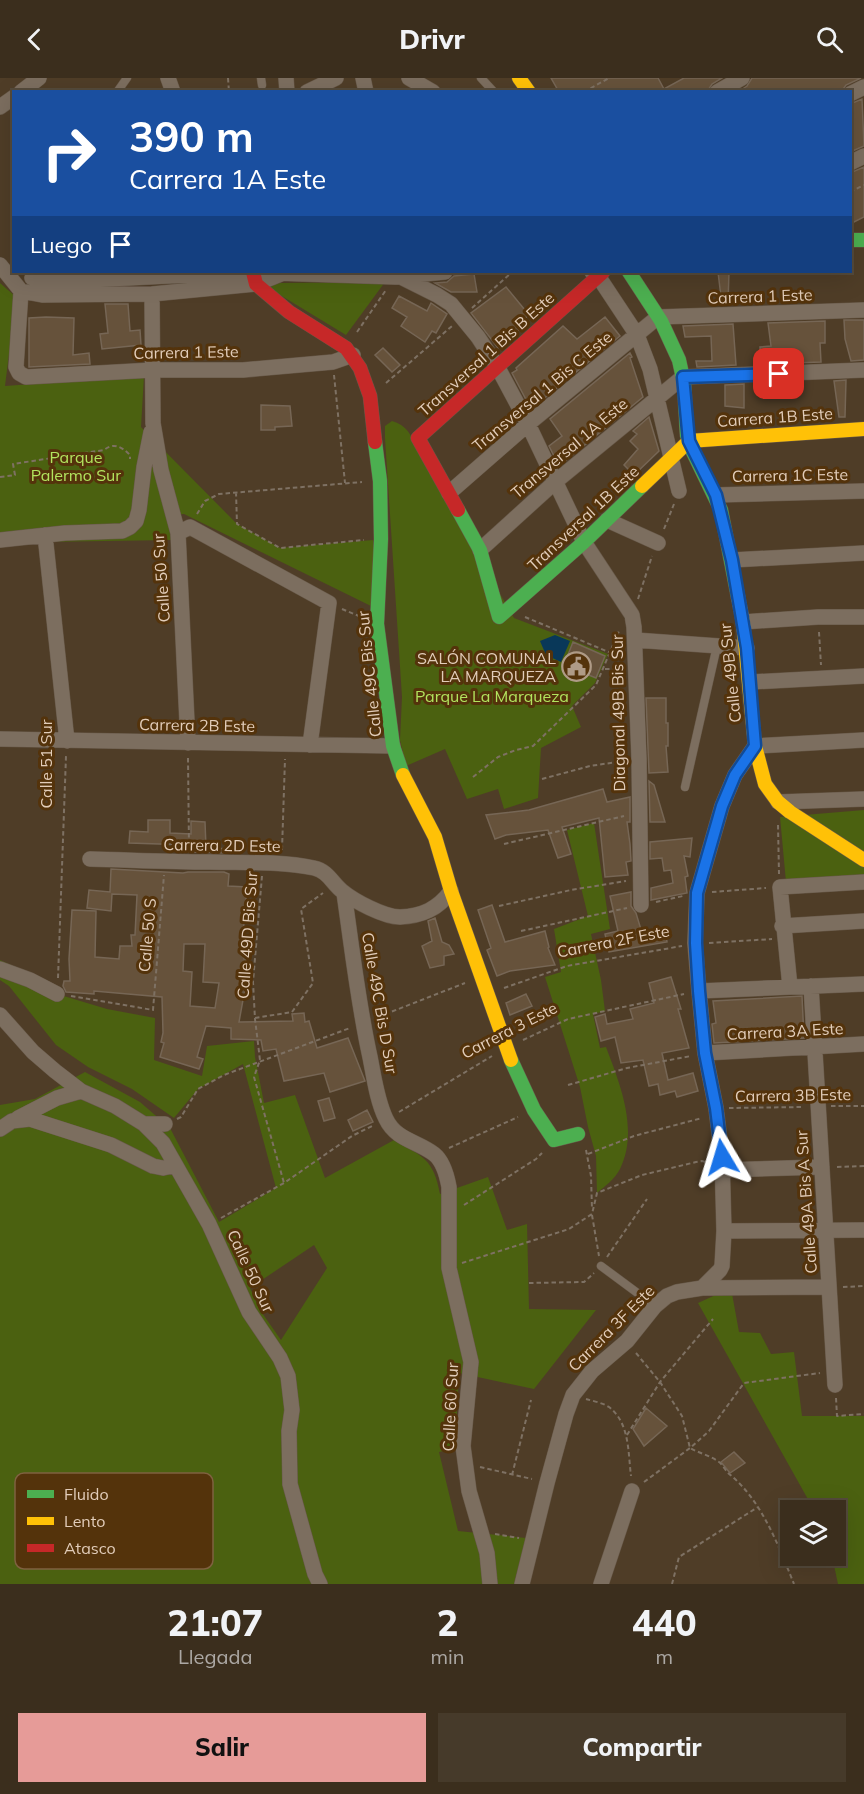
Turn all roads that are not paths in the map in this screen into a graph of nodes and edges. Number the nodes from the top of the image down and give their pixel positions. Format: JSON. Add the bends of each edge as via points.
{"nodes":[{"id":1,"x":39,"y":78,"type":"edge"},
{"id":2,"x":336,"y":78,"type":"edge"},
{"id":3,"x":409,"y":78,"type":"edge"},
{"id":4,"x":481,"y":78,"type":"edge"},
{"id":5,"x":742,"y":78,"type":"edge"},
{"id":6,"x":24,"y":90,"type":"edge"},
{"id":7,"x":311,"y":90,"type":"edge"},
{"id":8,"x":430,"y":90,"type":"edge"},
{"id":9,"x":492,"y":90,"type":"edge"},
{"id":10,"x":721,"y":90,"type":"edge"},
{"id":11,"x":0,"y":265,"type":"edge"},
{"id":12,"x":198,"y":273,"type":"edge"},
{"id":13,"x":227,"y":273,"type":"edge"},
{"id":14,"x":305,"y":273,"type":"edge"},
{"id":15,"x":429,"y":273,"type":"edge"},
{"id":16,"x":598,"y":273,"type":"edge"},
{"id":17,"x":630,"y":273,"type":"edge"},
{"id":18,"x":36,"y":275,"type":"edge"},
{"id":19,"x":253,"y":275,"type":"edge"},
{"id":20,"x":397,"y":275,"type":"edge"},
{"id":21,"x":21,"y":291,"type":"junction"},
{"id":22,"x":152,"y":294,"type":"junction"},
{"id":23,"x":864,"y":310,"type":"edge"},
{"id":24,"x":658,"y":317,"type":"junction"},
{"id":25,"x":637,"y":335,"type":"junction"},
{"id":26,"x":349,"y":351,"type":"junction"},
{"id":27,"x":497,"y":366,"type":"junction"},
{"id":28,"x":153,"y":370,"type":"junction"},
{"id":29,"x":864,"y":370,"type":"edge"},
{"id":30,"x":683,"y":377,"type":"junction"},
{"id":31,"x":657,"y":399,"type":"junction"},
{"id":32,"x":153,"y":423,"type":"junction"},
{"id":33,"x":528,"y":424,"type":"junction"},
{"id":34,"x":864,"y":429,"type":"edge"},
{"id":35,"x":689,"y":441,"type":"junction"},
{"id":36,"x":671,"y":459,"type":"junction"},
{"id":37,"x":555,"y":482,"type":"junction"},
{"id":38,"x":680,"y":491,"type":"dead end"},
{"id":39,"x":864,"y":491,"type":"edge"},
{"id":40,"x":449,"y":493,"type":"junction"},
{"id":41,"x":716,"y":495,"type":"junction"},
{"id":42,"x":607,"y":520,"type":"junction"},
{"id":43,"x":184,"y":530,"type":"junction"},
{"id":44,"x":45,"y":535,"type":"junction"},
{"id":45,"x":0,"y":540,"type":"edge"},
{"id":46,"x":584,"y":542,"type":"junction"},
{"id":47,"x":658,"y":543,"type":"dead end"},
{"id":48,"x":480,"y":550,"type":"junction"},
{"id":49,"x":864,"y":553,"type":"edge"},
{"id":50,"x":732,"y":560,"type":"junction"},
{"id":51,"x":864,"y":617,"type":"edge"},
{"id":52,"x":743,"y":622,"type":"junction"},
{"id":53,"x":634,"y":640,"type":"junction"},
{"id":54,"x":717,"y":646,"type":"junction"},
{"id":55,"x":747,"y":648,"type":"junction"},
{"id":56,"x":864,"y":676,"type":"edge"},
{"id":57,"x":751,"y":682,"type":"junction"},
{"id":58,"x":0,"y":739,"type":"edge"},
{"id":59,"x":864,"y":740,"type":"edge"},
{"id":60,"x":67,"y":741,"type":"junction"},
{"id":61,"x":188,"y":743,"type":"junction"},
{"id":62,"x":310,"y":745,"type":"junction"},
{"id":63,"x":393,"y":746,"type":"junction"},
{"id":64,"x":755,"y":746,"type":"junction"},
{"id":65,"x":685,"y":788,"type":"dead end"},
{"id":66,"x":864,"y":799,"type":"edge"},
{"id":67,"x":778,"y":802,"type":"junction"},
{"id":68,"x":90,"y":859,"type":"dead end"},
{"id":69,"x":864,"y":860,"type":"edge"},
{"id":70,"x":864,"y":882,"type":"edge"},
{"id":71,"x":339,"y":888,"type":"junction"},
{"id":72,"x":450,"y":891,"type":"junction"},
{"id":73,"x":641,"y":905,"type":"dead end"},
{"id":74,"x":864,"y":921,"type":"edge"},
{"id":75,"x":783,"y":932,"type":"junction"},
{"id":76,"x":0,"y":969,"type":"edge"},
{"id":77,"x":864,"y":984,"type":"edge"},
{"id":78,"x":811,"y":986,"type":"junction"},
{"id":79,"x":790,"y":987,"type":"junction"},
{"id":80,"x":699,"y":991,"type":"junction"},
{"id":81,"x":57,"y":994,"type":"road end"},
{"id":82,"x":0,"y":1015,"type":"edge"},
{"id":83,"x":864,"y":1044,"type":"edge"},
{"id":84,"x":815,"y":1047,"type":"junction"},
{"id":85,"x":705,"y":1053,"type":"junction"},
{"id":86,"x":81,"y":1091,"type":"junction"},
{"id":87,"x":144,"y":1124,"type":"junction"},
{"id":88,"x":165,"y":1124,"type":"road end"},
{"id":89,"x":6,"y":1125,"type":"edge"},
{"id":90,"x":578,"y":1134,"type":"road end"},
{"id":91,"x":175,"y":1165,"type":"junction"},
{"id":92,"x":822,"y":1167,"type":"junction"},
{"id":93,"x":722,"y":1170,"type":"junction"},
{"id":94,"x":826,"y":1230,"type":"junction"},
{"id":95,"x":864,"y":1230,"type":"edge"},
{"id":96,"x":724,"y":1231,"type":"junction"},
{"id":97,"x":601,"y":1266,"type":"road end"},
{"id":98,"x":449,"y":1268,"type":"joint"},
{"id":99,"x":829,"y":1287,"type":"junction"},
{"id":100,"x":702,"y":1288,"type":"junction"},
{"id":101,"x":655,"y":1306,"type":"junction"},
{"id":102,"x":835,"y":1385,"type":"road end"},
{"id":103,"x":632,"y":1491,"type":"road end"},
{"id":104,"x":320,"y":1584,"type":"edge"},
{"id":105,"x":490,"y":1584,"type":"edge"},
{"id":106,"x":522,"y":1584,"type":"edge"},
{"id":107,"x":601,"y":1584,"type":"edge"}],
"edges":[{"from":1,"to":6,"type":"street"},
{"from":2,"to":7,"type":"street"},
{"from":3,"to":8,"type":"street"},
{"from":4,"to":9,"type":"lane"},
{"from":5,"to":10,"type":"street"},
{"from":11,"to":21,"type":"street"},
{"from":12,"to":18,"type":"street","via":[[50,282]]},
{"from":13,"to":19,"type":"street"},
{"from":14,"to":19,"type":"street"},
{"from":14,"to":20,"type":"street"},
{"from":15,"to":20,"type":"street"},
{"from":16,"to":25,"type":"street"},
{"from":16,"to":27,"type":"street","name":"Transversal 1 Bis B Este"},
{"from":17,"to":24,"type":"street","name":"Calle 49B Sur"},
{"from":18,"to":21,"type":"street"},
{"from":19,"to":22,"type":"street"},
{"from":19,"to":26,"type":"street","via":[[289,312]]},
{"from":20,"to":27,"type":"street","name":"Diagonal 49B Bis Sur","via":[[451,304]]},
{"from":21,"to":22,"type":"street","via":[[42,295]]},
{"from":21,"to":28,"type":"street","name":"Carrera 1 Este","via":[[16,367],[19,374],[26,377]]},
{"from":22,"to":28,"type":"street","name":"Calle 50 Sur"},
{"from":23,"to":24,"type":"street","name":"Carrera 1 Este"},
{"from":24,"to":25,"type":"street","name":"Transversal 1 Bis C Este"},
{"from":24,"to":30,"type":"street","name":"Calle 49B Sur"},
{"from":25,"to":31,"type":"street"},
{"from":25,"to":33,"type":"street","name":"Transversal 1 Bis C Este"},
{"from":26,"to":28,"type":"street","name":"Carrera 1 Este","via":[[333,362],[243,370]]},
{"from":26,"to":63,"type":"street","name":"Calle 49C Bis Sur","via":[[370,396],[380,481],[377,624]]},
{"from":27,"to":33,"type":"street","name":"Diagonal 49B Bis Sur"},
{"from":27,"to":40,"type":"street","name":"Transversal 1 Bis B Este","via":[[418,438]]},
{"from":28,"to":32,"type":"street","name":"Calle 50 Sur"},
{"from":29,"to":30,"type":"street"},
{"from":30,"to":31,"type":"street","name":"Transversal 1A Este"},
{"from":30,"to":35,"type":"street","name":"Calle 49B Sur"},
{"from":31,"to":36,"type":"street"},
{"from":31,"to":37,"type":"street","name":"Transversal 1A Este"},
{"from":32,"to":43,"type":"street","name":"Calle 50 Sur","via":[[161,470]]},
{"from":32,"to":44,"type":"street","via":[[136,521],[122,531]]},
{"from":33,"to":37,"type":"street","name":"Diagonal 49B Bis Sur"},
{"from":33,"to":40,"type":"street","name":"Transversal 1 Bis C Este"},
{"from":34,"to":35,"type":"street","name":"Carrera 1B Este"},
{"from":35,"to":36,"type":"street","name":"Transversal 1B Este"},
{"from":35,"to":41,"type":"street","name":"Calle 49B Sur"},
{"from":36,"to":38,"type":"street"},
{"from":36,"to":42,"type":"street","name":"Transversal 1B Este"},
{"from":37,"to":46,"type":"street","name":"Diagonal 49B Bis Sur"},
{"from":37,"to":48,"type":"street","name":"Transversal 1A Este"},
{"from":39,"to":41,"type":"street","name":"Carrera 1C Este"},
{"from":40,"to":48,"type":"street"},
{"from":41,"to":50,"type":"street","name":"Calle 49B Sur"},
{"from":42,"to":46,"type":"street","name":"Transversal 1B Este"},
{"from":42,"to":47,"type":"street"},
{"from":43,"to":61,"type":"street","name":"Calle 50 Sur"},
{"from":43,"to":62,"type":"street","via":[[329,603]]},
{"from":44,"to":45,"type":"street"},
{"from":44,"to":60,"type":"street","name":"Calle 51 Sur"},
{"from":46,"to":48,"type":"street","name":"Transversal 1B Este","via":[[503,613]]},
{"from":46,"to":53,"type":"street","name":"Diagonal 49B Bis Sur","via":[[629,609]]},
{"from":49,"to":50,"type":"street"},
{"from":50,"to":52,"type":"street","name":"Calle 49B Sur"},
{"from":51,"to":52,"type":"street"},
{"from":52,"to":55,"type":"street","name":"Calle 49B Sur"},
{"from":53,"to":54,"type":"street"},
{"from":53,"to":73,"type":"street","name":"Diagonal 49B Bis Sur"},
{"from":54,"to":55,"type":"street"},
{"from":54,"to":65,"type":"lane"},
{"from":55,"to":57,"type":"street","name":"Calle 49B Sur"},
{"from":56,"to":57,"type":"street"},
{"from":57,"to":64,"type":"street","name":"Calle 49B Sur"},
{"from":58,"to":60,"type":"street","name":"Carrera 2B Este"},
{"from":59,"to":64,"type":"street"},
{"from":60,"to":61,"type":"street","name":"Carrera 2B Este"},
{"from":61,"to":62,"type":"street","name":"Carrera 2B Este"},
{"from":62,"to":63,"type":"street","name":"Carrera 2B Este"},
{"from":63,"to":72,"type":"street","name":"Calle 49C Bis Sur","via":[[405,782],[435,837]]},
{"from":64,"to":67,"type":"street","name":"Calle 49B Sur","via":[[765,784]]},
{"from":64,"to":80,"type":"street","via":[[735,775],[697,893]]},
{"from":66,"to":67,"type":"street"},
{"from":67,"to":69,"type":"street"},
{"from":68,"to":71,"type":"street","name":"Carrera 2D Este","via":[[282,864],[321,870]]},
{"from":70,"to":75,"type":"street","via":[[780,887]]},
{"from":71,"to":72,"type":"street","name":"Carrera 2D Este","via":[[380,912],[398,917],[430,911]]},
{"from":71,"to":98,"type":"street","name":"Calle 49C Bis D Sur","via":[[362,1023],[386,1119],[403,1138],[434,1154],[449,1187]]},
{"from":72,"to":90,"type":"street","name":"Calle 49C Bis Sur","via":[[506,1048],[534,1110],[554,1140]]},
{"from":74,"to":75,"type":"street"},
{"from":75,"to":79,"type":"street"},
{"from":76,"to":81,"type":"street"},
{"from":77,"to":78,"type":"street"},
{"from":78,"to":79,"type":"street"},
{"from":78,"to":84,"type":"street","name":"Calle 49A Bis A Sur"},
{"from":79,"to":80,"type":"street"},
{"from":80,"to":85,"type":"street"},
{"from":82,"to":86,"type":"street","name":"Calle 50 Sur","via":[[33,1052]]},
{"from":83,"to":84,"type":"street","name":"Carrera 3A Este"},
{"from":84,"to":85,"type":"street","name":"Carrera 3A Este"},
{"from":84,"to":92,"type":"street","name":"Calle 49A Bis A Sur"},
{"from":85,"to":93,"type":"street"},
{"from":86,"to":87,"type":"street","name":"Calle 50 Sur"},
{"from":86,"to":89,"type":"street","via":[[57,1098]]},
{"from":87,"to":88,"type":"street"},
{"from":87,"to":91,"type":"street","name":"Calle 50 Sur","via":[[163,1143]]},
{"from":89,"to":91,"type":"street","via":[[30,1119],[111,1145],[153,1166]]},
{"from":91,"to":104,"type":"street","name":"Calle 50 Sur","via":[[209,1224],[249,1312],[288,1376],[292,1410],[290,1484]]},
{"from":92,"to":93,"type":"street"},
{"from":92,"to":94,"type":"street","name":"Calle 49A Bis A Sur"},
{"from":93,"to":96,"type":"street"},
{"from":94,"to":95,"type":"street"},
{"from":94,"to":96,"type":"street"},
{"from":94,"to":99,"type":"street","name":"Calle 49A Bis A Sur"},
{"from":96,"to":100,"type":"street","via":[[722,1266]]},
{"from":97,"to":101,"type":"lane"},
{"from":98,"to":105,"type":"street","name":"Calle 60 Sur","via":[[471,1362],[464,1446],[469,1491],[487,1553]]},
{"from":99,"to":100,"type":"street","name":"Carrera 3F Este"},
{"from":99,"to":102,"type":"street","name":"Calle 49A Bis A Sur"},
{"from":100,"to":101,"type":"street","name":"Carrera 3F Este","via":[[677,1292]]},
{"from":101,"to":106,"type":"street","name":"Carrera 3F Este","via":[[627,1341],[592,1371],[573,1395]]},
{"from":103,"to":107,"type":"street"}]}
